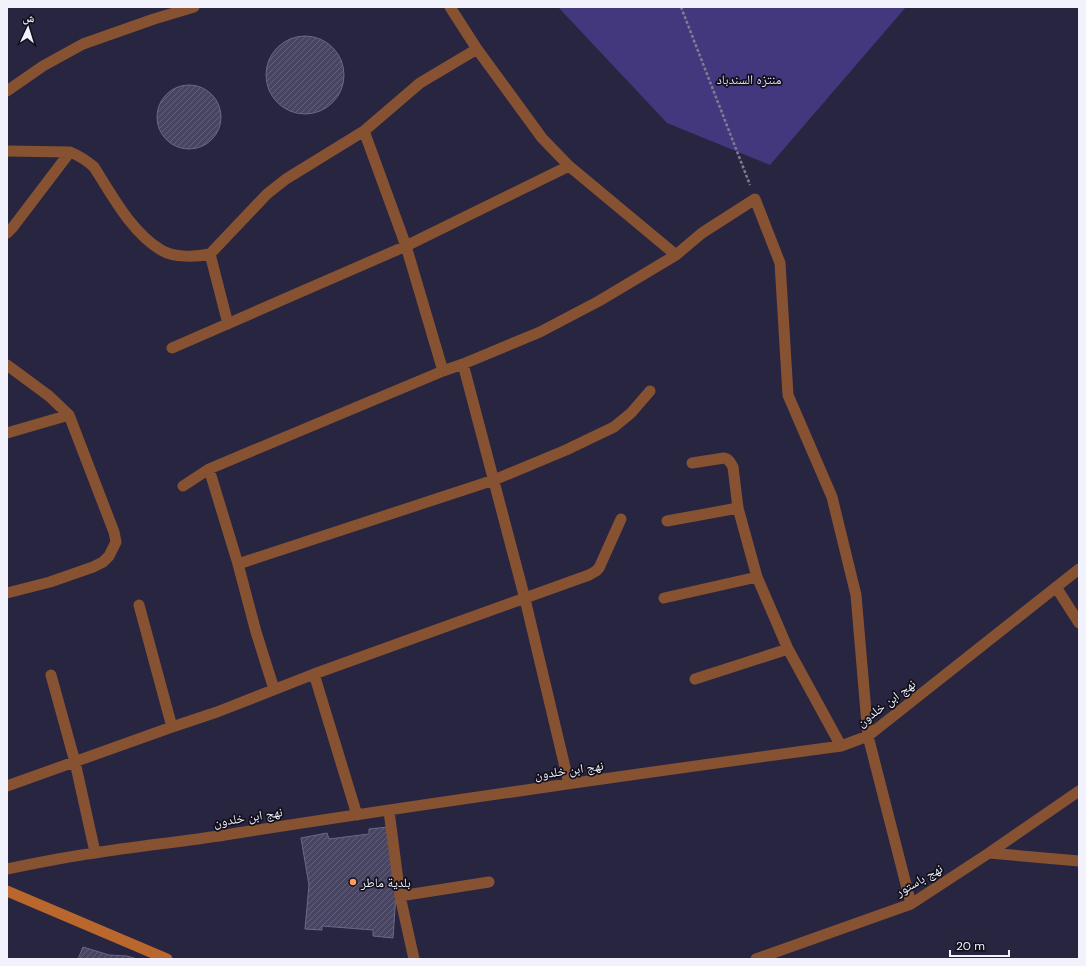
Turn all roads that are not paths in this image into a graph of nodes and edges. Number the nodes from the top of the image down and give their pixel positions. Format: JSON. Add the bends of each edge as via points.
{"nodes":[{"id":1,"x":194,"y":7,"type":"edge"},
{"id":2,"x":450,"y":7,"type":"edge"},
{"id":3,"x":477,"y":48,"type":"junction"},
{"id":4,"x":7,"y":91,"type":"edge"},
{"id":5,"x":364,"y":131,"type":"junction"},
{"id":6,"x":7,"y":151,"type":"edge"},
{"id":7,"x":70,"y":152,"type":"junction"},
{"id":8,"x":569,"y":166,"type":"junction"},
{"id":9,"x":7,"y":233,"type":"edge"},
{"id":10,"x":406,"y":246,"type":"junction"},
{"id":11,"x":210,"y":254,"type":"junction"},
{"id":12,"x":676,"y":255,"type":"junction"},
{"id":13,"x":228,"y":324,"type":"junction"},
{"id":14,"x":172,"y":348,"type":"dead end"},
{"id":15,"x":463,"y":364,"type":"junction"},
{"id":16,"x":7,"y":365,"type":"edge"},
{"id":17,"x":443,"y":371,"type":"junction"},
{"id":18,"x":650,"y":392,"type":"dead end"},
{"id":19,"x":69,"y":415,"type":"junction"},
{"id":20,"x":7,"y":432,"type":"edge"},
{"id":21,"x":692,"y":463,"type":"dead end"},
{"id":22,"x":209,"y":469,"type":"junction"},
{"id":23,"x":494,"y":480,"type":"junction"},
{"id":24,"x":183,"y":486,"type":"dead end"},
{"id":25,"x":738,"y":508,"type":"junction"},
{"id":26,"x":621,"y":519,"type":"dead end"},
{"id":27,"x":667,"y":521,"type":"dead end"},
{"id":28,"x":238,"y":564,"type":"junction"},
{"id":29,"x":1079,"y":569,"type":"edge"},
{"id":30,"x":757,"y":577,"type":"junction"},
{"id":31,"x":1056,"y":586,"type":"junction"},
{"id":32,"x":7,"y":594,"type":"edge"},
{"id":33,"x":664,"y":598,"type":"dead end"},
{"id":34,"x":525,"y":599,"type":"junction"},
{"id":35,"x":139,"y":605,"type":"dead end"},
{"id":36,"x":1079,"y":622,"type":"edge"},
{"id":37,"x":788,"y":649,"type":"junction"},
{"id":38,"x":314,"y":674,"type":"junction"},
{"id":39,"x":52,"y":675,"type":"dead end"},
{"id":40,"x":694,"y":679,"type":"dead end"},
{"id":41,"x":274,"y":689,"type":"junction"},
{"id":42,"x":172,"y":727,"type":"junction"},
{"id":43,"x":868,"y":736,"type":"junction"},
{"id":44,"x":841,"y":746,"type":"junction"},
{"id":45,"x":74,"y":762,"type":"junction"},
{"id":46,"x":569,"y":784,"type":"junction"},
{"id":47,"x":7,"y":786,"type":"edge"},
{"id":48,"x":1079,"y":791,"type":"edge"},
{"id":49,"x":389,"y":811,"type":"junction"},
{"id":50,"x":357,"y":815,"type":"junction"},
{"id":51,"x":95,"y":852,"type":"junction"},
{"id":52,"x":989,"y":853,"type":"junction"},
{"id":53,"x":1079,"y":861,"type":"edge"},
{"id":54,"x":7,"y":868,"type":"edge"},
{"id":55,"x":489,"y":882,"type":"dead end"},
{"id":56,"x":7,"y":891,"type":"edge"},
{"id":57,"x":400,"y":896,"type":"junction"},
{"id":58,"x":911,"y":904,"type":"junction"},
{"id":59,"x":167,"y":959,"type":"edge"},
{"id":60,"x":414,"y":959,"type":"edge"},
{"id":61,"x":756,"y":959,"type":"edge"}],
"edges":[{"from":1,"to":4,"type":"street","via":[[83,44]]},
{"from":2,"to":3,"type":"street"},
{"from":3,"to":5,"type":"street","via":[[420,83]]},
{"from":3,"to":8,"type":"street","via":[[542,138]]},
{"from":5,"to":10,"type":"street"},
{"from":5,"to":11,"type":"street","via":[[286,179],[267,194]]},
{"from":6,"to":7,"type":"street"},
{"from":7,"to":9,"type":"street"},
{"from":7,"to":11,"type":"street","via":[[87,160],[94,167],[128,219],[162,251],[187,256]]},
{"from":8,"to":10,"type":"street"},
{"from":8,"to":12,"type":"street"},
{"from":10,"to":13,"type":"street"},
{"from":10,"to":17,"type":"street"},
{"from":11,"to":13,"type":"street"},
{"from":12,"to":15,"type":"street","via":[[599,301],[540,332]]},
{"from":12,"to":43,"type":"street","via":[[702,233],[755,199],[780,263],[788,395],[832,497],[856,595]]},
{"from":13,"to":14,"type":"street"},
{"from":15,"to":17,"type":"street"},
{"from":15,"to":23,"type":"street"},
{"from":16,"to":19,"type":"street","via":[[49,396]]},
{"from":17,"to":22,"type":"street"},
{"from":18,"to":23,"type":"street","via":[[614,427]]},
{"from":19,"to":20,"type":"street"},
{"from":19,"to":32,"type":"street","via":[[116,542],[109,556],[93,567]]},
{"from":21,"to":25,"type":"street","via":[[727,459],[734,476]]},
{"from":22,"to":24,"type":"street"},
{"from":22,"to":28,"type":"street"},
{"from":23,"to":28,"type":"street"},
{"from":23,"to":34,"type":"street"},
{"from":25,"to":27,"type":"street"},
{"from":25,"to":30,"type":"street"},
{"from":26,"to":34,"type":"street","via":[[596,571]]},
{"from":28,"to":41,"type":"street"},
{"from":29,"to":31,"type":"street","name":"نهج ابن خلدون"},
{"from":30,"to":33,"type":"street"},
{"from":30,"to":37,"type":"street"},
{"from":31,"to":36,"type":"street"},
{"from":31,"to":43,"type":"street","name":"نهج ابن خلدون"},
{"from":34,"to":38,"type":"street"},
{"from":34,"to":46,"type":"street"},
{"from":35,"to":42,"type":"street"},
{"from":37,"to":40,"type":"street"},
{"from":37,"to":44,"type":"street"},
{"from":38,"to":41,"type":"street"},
{"from":38,"to":50,"type":"street"},
{"from":39,"to":45,"type":"street"},
{"from":41,"to":42,"type":"street","via":[[218,712]]},
{"from":42,"to":45,"type":"street"},
{"from":43,"to":44,"type":"street","name":"نهج ابن خلدون"},
{"from":43,"to":58,"type":"street"},
{"from":44,"to":46,"type":"street","name":"نهج ابن خلدون"},
{"from":45,"to":47,"type":"street"},
{"from":45,"to":51,"type":"street"},
{"from":46,"to":49,"type":"street","name":"نهج ابن خلدون"},
{"from":48,"to":52,"type":"street","name":"نهج باستور"},
{"from":49,"to":50,"type":"street","name":"نهج ابن خلدون"},
{"from":49,"to":57,"type":"street"},
{"from":50,"to":51,"type":"street","name":"نهج ابن خلدون"},
{"from":51,"to":54,"type":"street","name":"نهج ابن خلدون"},
{"from":52,"to":53,"type":"street"},
{"from":52,"to":58,"type":"street","name":"نهج باستور"},
{"from":55,"to":57,"type":"street"},
{"from":56,"to":59,"type":"main road"},
{"from":57,"to":60,"type":"street"},
{"from":58,"to":61,"type":"street","name":"نهج باستور"}]}
